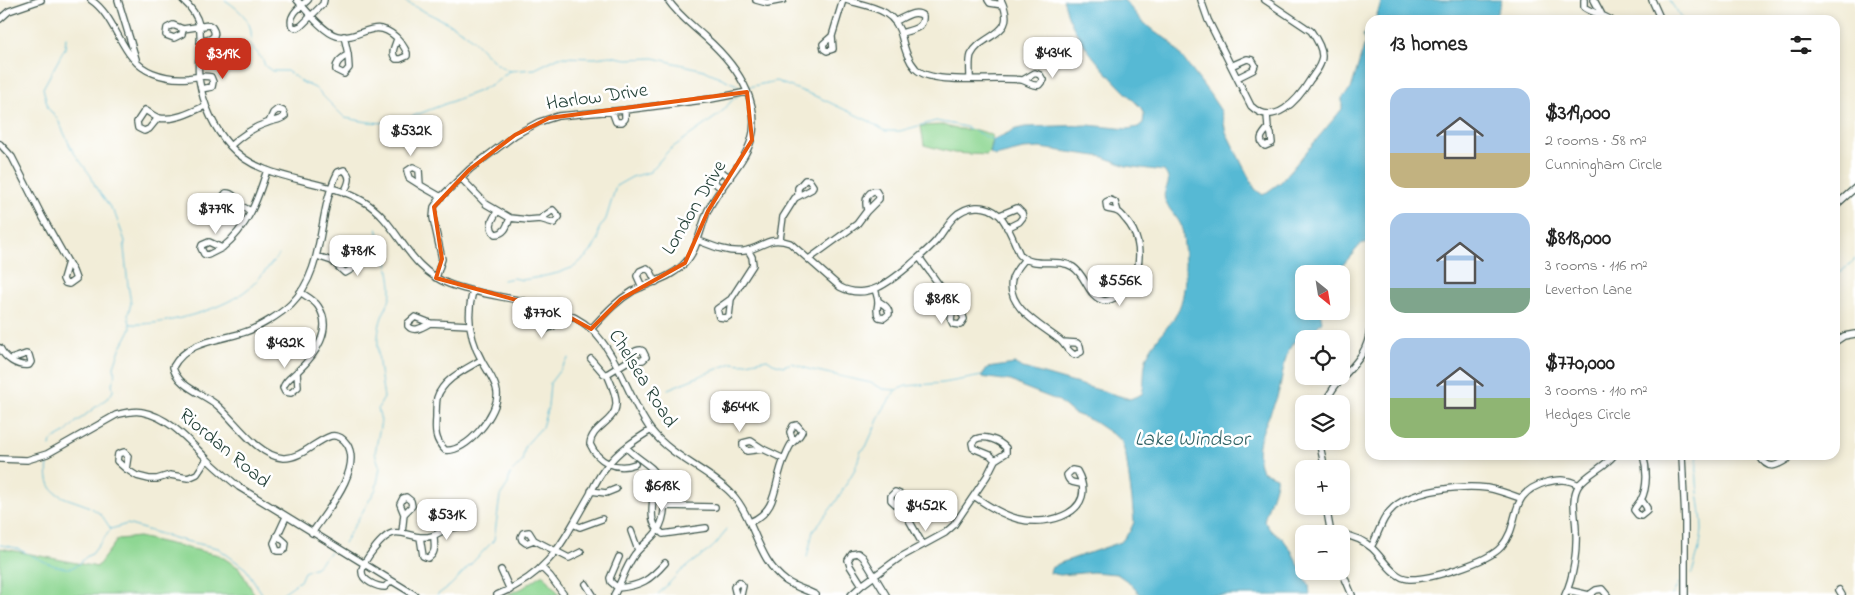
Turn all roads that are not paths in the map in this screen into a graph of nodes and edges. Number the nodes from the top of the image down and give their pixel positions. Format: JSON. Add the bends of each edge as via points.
{"nodes":[{"id":1,"x":40,"y":0,"type":"edge"},
{"id":2,"x":90,"y":0,"type":"edge"},
{"id":3,"x":118,"y":0,"type":"edge"},
{"id":4,"x":182,"y":0,"type":"edge"},
{"id":5,"x":297,"y":0,"type":"edge"},
{"id":6,"x":308,"y":0,"type":"edge"},
{"id":7,"x":324,"y":0,"type":"edge"},
{"id":8,"x":668,"y":0,"type":"edge"},
{"id":9,"x":756,"y":0,"type":"edge"},
{"id":10,"x":783,"y":0,"type":"edge"},
{"id":11,"x":844,"y":0,"type":"edge"},
{"id":12,"x":988,"y":0,"type":"edge"},
{"id":13,"x":1201,"y":0,"type":"edge"},
{"id":14,"x":1265,"y":0,"type":"edge"},
{"id":15,"x":1584,"y":0,"type":"edge"},
{"id":16,"x":1594,"y":0,"type":"edge"},
{"id":17,"x":1652,"y":0,"type":"edge"},
{"id":18,"x":1002,"y":2,"type":"edge"},
{"id":19,"x":302,"y":6,"type":"junction"},
{"id":20,"x":1601,"y":13,"type":"junction"},
{"id":21,"x":312,"y":15,"type":"junction"},
{"id":22,"x":1604,"y":15,"type":"edge"},
{"id":23,"x":1659,"y":15,"type":"edge"},
{"id":24,"x":0,"y":19,"type":"edge"},
{"id":25,"x":896,"y":21,"type":"junction"},
{"id":26,"x":199,"y":27,"type":"junction"},
{"id":27,"x":183,"y":29,"type":"dead end"},
{"id":28,"x":901,"y":33,"type":"junction"},
{"id":29,"x":344,"y":36,"type":"junction"},
{"id":30,"x":832,"y":36,"type":"dead end"},
{"id":31,"x":397,"y":38,"type":"dead end"},
{"id":32,"x":201,"y":41,"type":"junction"},
{"id":33,"x":348,"y":54,"type":"dead end"},
{"id":34,"x":137,"y":64,"type":"junction"},
{"id":35,"x":1231,"y":66,"type":"junction"},
{"id":36,"x":199,"y":77,"type":"junction"},
{"id":37,"x":970,"y":78,"type":"junction"},
{"id":38,"x":1238,"y":78,"type":"junction"},
{"id":39,"x":1023,"y":80,"type":"dead end"},
{"id":40,"x":201,"y":89,"type":"junction"},
{"id":41,"x":747,"y":92,"type":"junction"},
{"id":42,"x":205,"y":106,"type":"junction"},
{"id":43,"x":625,"y":110,"type":"junction"},
{"id":44,"x":612,"y":111,"type":"junction"},
{"id":45,"x":1267,"y":114,"type":"junction"},
{"id":46,"x":158,"y":118,"type":"junction"},
{"id":47,"x":270,"y":122,"type":"dead end"},
{"id":48,"x":1268,"y":128,"type":"dead end"},
{"id":49,"x":0,"y":144,"type":"edge"},
{"id":50,"x":230,"y":146,"type":"junction"},
{"id":51,"x":267,"y":170,"type":"junction"},
{"id":52,"x":461,"y":178,"type":"junction"},
{"id":53,"x":730,"y":178,"type":"junction"},
{"id":54,"x":420,"y":185,"type":"dead end"},
{"id":55,"x":331,"y":188,"type":"junction"},
{"id":56,"x":1855,"y":188,"type":"edge"},
{"id":57,"x":722,"y":189,"type":"junction"},
{"id":58,"x":344,"y":193,"type":"junction"},
{"id":59,"x":798,"y":196,"type":"dead end"},
{"id":60,"x":441,"y":197,"type":"junction"},
{"id":61,"x":1840,"y":202,"type":"edge"},
{"id":62,"x":239,"y":206,"type":"dead end"},
{"id":63,"x":867,"y":210,"type":"dead end"},
{"id":64,"x":251,"y":212,"type":"junction"},
{"id":65,"x":497,"y":212,"type":"junction"},
{"id":66,"x":1118,"y":212,"type":"dead end"},
{"id":67,"x":1000,"y":215,"type":"junction"},
{"id":68,"x":510,"y":218,"type":"junction"},
{"id":69,"x":540,"y":219,"type":"dead end"},
{"id":70,"x":1007,"y":228,"type":"junction"},
{"id":71,"x":780,"y":239,"type":"junction"},
{"id":72,"x":697,"y":240,"type":"junction"},
{"id":73,"x":222,"y":248,"type":"dead end"},
{"id":74,"x":748,"y":250,"type":"junction"},
{"id":75,"x":317,"y":256,"type":"junction"},
{"id":76,"x":919,"y":257,"type":"junction"},
{"id":77,"x":810,"y":259,"type":"junction"},
{"id":78,"x":1024,"y":259,"type":"junction"},
{"id":79,"x":332,"y":261,"type":"dead end"},
{"id":80,"x":68,"y":262,"type":"dead end"},
{"id":81,"x":436,"y":278,"type":"junction"},
{"id":82,"x":656,"y":282,"type":"junction"},
{"id":83,"x":642,"y":287,"type":"junction"},
{"id":84,"x":875,"y":290,"type":"junction"},
{"id":85,"x":473,"y":291,"type":"junction"},
{"id":86,"x":300,"y":292,"type":"junction"},
{"id":87,"x":731,"y":299,"type":"dead end"},
{"id":88,"x":878,"y":302,"type":"dead end"},
{"id":89,"x":953,"y":303,"type":"dead end"},
{"id":90,"x":543,"y":307,"type":"junction"},
{"id":91,"x":560,"y":312,"type":"junction"},
{"id":92,"x":430,"y":324,"type":"dead end"},
{"id":93,"x":469,"y":325,"type":"junction"},
{"id":94,"x":591,"y":330,"type":"junction"},
{"id":95,"x":1855,"y":334,"type":"edge"},
{"id":96,"x":1840,"y":339,"type":"edge"},
{"id":97,"x":1062,"y":342,"type":"dead end"},
{"id":98,"x":0,"y":348,"type":"edge"},
{"id":99,"x":1365,"y":348,"type":"edge"},
{"id":100,"x":11,"y":359,"type":"dead end"},
{"id":101,"x":591,"y":359,"type":"dead end"},
{"id":102,"x":481,"y":360,"type":"junction"},
{"id":103,"x":628,"y":362,"type":"dead end"},
{"id":104,"x":617,"y":368,"type":"junction"},
{"id":105,"x":297,"y":372,"type":"dead end"},
{"id":106,"x":607,"y":374,"type":"junction"},
{"id":107,"x":1330,"y":395,"type":"edge"},
{"id":108,"x":651,"y":430,"type":"junction"},
{"id":109,"x":793,"y":442,"type":"dead end"},
{"id":110,"x":628,"y":446,"type":"junction"},
{"id":111,"x":763,"y":449,"type":"dead end"},
{"id":112,"x":0,"y":459,"type":"edge"},
{"id":113,"x":207,"y":459,"type":"junction"},
{"id":114,"x":784,"y":459,"type":"junction"},
{"id":115,"x":995,"y":460,"type":"junction"},
{"id":116,"x":1608,"y":460,"type":"edge"},
{"id":117,"x":1644,"y":460,"type":"edge"},
{"id":118,"x":1682,"y":460,"type":"edge"},
{"id":119,"x":1762,"y":460,"type":"edge"},
{"id":120,"x":1786,"y":460,"type":"edge"},
{"id":121,"x":608,"y":464,"type":"junction"},
{"id":122,"x":636,"y":464,"type":"dead end"},
{"id":123,"x":126,"y":469,"type":"dead end"},
{"id":124,"x":1082,"y":484,"type":"dead end"},
{"id":125,"x":1579,"y":485,"type":"junction"},
{"id":126,"x":616,"y":490,"type":"dead end"},
{"id":127,"x":591,"y":491,"type":"junction"},
{"id":128,"x":974,"y":496,"type":"junction"},
{"id":129,"x":653,"y":497,"type":"dead end"},
{"id":130,"x":1520,"y":498,"type":"junction"},
{"id":131,"x":1642,"y":499,"type":"dead end"},
{"id":132,"x":664,"y":506,"type":"junction"},
{"id":133,"x":715,"y":507,"type":"dead end"},
{"id":134,"x":905,"y":513,"type":"dead end"},
{"id":135,"x":404,"y":514,"type":"dead end"},
{"id":136,"x":286,"y":517,"type":"junction"},
{"id":137,"x":602,"y":519,"type":"dead end"},
{"id":138,"x":750,"y":522,"type":"junction"},
{"id":139,"x":573,"y":524,"type":"junction"},
{"id":140,"x":448,"y":528,"type":"dead end"},
{"id":141,"x":706,"y":528,"type":"dead end"},
{"id":142,"x":658,"y":530,"type":"junction"},
{"id":143,"x":632,"y":531,"type":"dead end"},
{"id":144,"x":312,"y":533,"type":"junction"},
{"id":145,"x":402,"y":533,"type":"junction"},
{"id":146,"x":278,"y":534,"type":"dead end"},
{"id":147,"x":434,"y":536,"type":"junction"},
{"id":148,"x":1350,"y":536,"type":"edge"},
{"id":149,"x":420,"y":537,"type":"junction"},
{"id":150,"x":534,"y":540,"type":"dead end"},
{"id":151,"x":923,"y":546,"type":"junction"},
{"id":152,"x":1371,"y":547,"type":"junction"},
{"id":153,"x":638,"y":550,"type":"junction"},
{"id":154,"x":556,"y":552,"type":"junction"},
{"id":155,"x":581,"y":552,"type":"dead end"},
{"id":156,"x":619,"y":558,"type":"dead end"},
{"id":157,"x":665,"y":563,"type":"dead end"},
{"id":158,"x":365,"y":564,"type":"junction"},
{"id":159,"x":542,"y":568,"type":"junction"},
{"id":160,"x":501,"y":570,"type":"dead end"},
{"id":161,"x":874,"y":575,"type":"junction"},
{"id":162,"x":1346,"y":580,"type":"edge"},
{"id":163,"x":391,"y":581,"type":"junction"},
{"id":164,"x":586,"y":584,"type":"dead end"},
{"id":165,"x":862,"y":585,"type":"junction"},
{"id":166,"x":618,"y":588,"type":"junction"},
{"id":167,"x":510,"y":590,"type":"junction"},
{"id":168,"x":1566,"y":592,"type":"edge"},
{"id":169,"x":415,"y":595,"type":"edge"},
{"id":170,"x":498,"y":595,"type":"edge"},
{"id":171,"x":564,"y":595,"type":"edge"},
{"id":172,"x":593,"y":595,"type":"edge"},
{"id":173,"x":614,"y":595,"type":"edge"},
{"id":174,"x":736,"y":595,"type":"edge"},
{"id":175,"x":741,"y":595,"type":"edge"},
{"id":176,"x":816,"y":595,"type":"edge"},
{"id":177,"x":851,"y":595,"type":"edge"},
{"id":178,"x":886,"y":595,"type":"edge"},
{"id":179,"x":1352,"y":595,"type":"edge"},
{"id":180,"x":1589,"y":595,"type":"edge"},
{"id":181,"x":1607,"y":595,"type":"edge"},
{"id":182,"x":1685,"y":595,"type":"edge"}],
"edges":[{"from":1,"to":24,"type":"street","via":[[9,11]]},
{"from":2,"to":34,"type":"street","via":[[111,21]]},
{"from":3,"to":34,"type":"street"},
{"from":4,"to":26,"type":"street","name":"Chelsea Road","via":[[197,18]]},
{"from":5,"to":19,"type":"street"},
{"from":6,"to":19,"type":"street"},
{"from":7,"to":21,"type":"street"},
{"from":8,"to":41,"type":"street","name":"London Drive","via":[[727,60]]},
{"from":9,"to":10,"type":"street","via":[[767,3]]},
{"from":11,"to":25,"type":"street","via":[[877,10]]},
{"from":11,"to":30,"type":"street"},
{"from":12,"to":18,"type":"street","via":[[994,4]]},
{"from":13,"to":35,"type":"street"},
{"from":14,"to":45,"type":"street","via":[[1311,31],[1322,54],[1317,70],[1297,98],[1279,112]]},
{"from":15,"to":20,"type":"street","via":[[1587,10]]},
{"from":16,"to":20,"type":"street"},
{"from":17,"to":23,"type":"street"},
{"from":18,"to":37,"type":"street","via":[[1006,11],[1004,24],[971,56]]},
{"from":19,"to":21,"type":"street"},
{"from":19,"to":21,"type":"street","via":[[290,20],[292,26],[301,26]]},
{"from":20,"to":22,"type":"street"},
{"from":21,"to":29,"type":"street","via":[[329,32]]},
{"from":25,"to":28,"type":"street"},
{"from":25,"to":28,"type":"street","via":[[912,14],[923,16],[919,27]]},
{"from":26,"to":27,"type":"street"},
{"from":26,"to":32,"type":"street","name":"Chelsea Road"},
{"from":26,"to":32,"type":"street","via":[[209,25],[214,33],[212,39]]},
{"from":28,"to":37,"type":"street","via":[[908,57],[921,73]]},
{"from":29,"to":31,"type":"street","via":[[380,28]]},
{"from":29,"to":33,"type":"street"},
{"from":32,"to":36,"type":"street","name":"Chelsea Road"},
{"from":34,"to":36,"type":"street","via":[[153,74],[170,78]]},
{"from":35,"to":38,"type":"street"},
{"from":35,"to":38,"type":"street","via":[[1247,58],[1255,65],[1253,70]]},
{"from":36,"to":40,"type":"street","name":"Chelsea Road"},
{"from":36,"to":40,"type":"street","via":[[209,76],[213,82],[212,87]]},
{"from":37,"to":39,"type":"street"},
{"from":38,"to":45,"type":"street","via":[[1251,106]]},
{"from":40,"to":42,"type":"street","name":"Chelsea Road"},
{"from":41,"to":43,"type":"street","name":"Harlow Drive"},
{"from":41,"to":53,"type":"street","name":"London Drive","via":[[753,120],[752,140],[748,152]]},
{"from":42,"to":46,"type":"street","via":[[184,115]]},
{"from":42,"to":50,"type":"street","name":"Chelsea Road"},
{"from":43,"to":44,"type":"street","name":"Harlow Drive"},
{"from":43,"to":44,"type":"street","via":[[622,122],[616,122]]},
{"from":44,"to":52,"type":"street","name":"Harlow Drive","via":[[558,116],[539,122],[493,150]]},
{"from":45,"to":48,"type":"street"},
{"from":46,"to":46,"type":"street","via":[[147,131],[138,128],[137,122],[145,110]]},
{"from":47,"to":50,"type":"street"},
{"from":49,"to":80,"type":"street","via":[[12,158]]},
{"from":50,"to":51,"type":"street","name":"Chelsea Road"},
{"from":51,"to":55,"type":"street","name":"Chelsea Road"},
{"from":51,"to":64,"type":"street"},
{"from":52,"to":60,"type":"street","name":"Harlow Drive"},
{"from":52,"to":65,"type":"street"},
{"from":53,"to":57,"type":"street","name":"London Drive"},
{"from":53,"to":57,"type":"street","via":[[722,172],[714,178]]},
{"from":54,"to":60,"type":"street"},
{"from":55,"to":58,"type":"street","name":"Chelsea Road"},
{"from":55,"to":58,"type":"street","via":[[338,172],[344,170],[350,179]]},
{"from":55,"to":75,"type":"street"},
{"from":56,"to":61,"type":"street"},
{"from":57,"to":72,"type":"street","name":"London Drive","via":[[708,211]]},
{"from":58,"to":81,"type":"street","name":"Chelsea Road","via":[[374,209],[415,261]]},
{"from":59,"to":71,"type":"street","via":[[783,217]]},
{"from":60,"to":81,"type":"street","name":"Harlow Drive","via":[[434,206],[433,218],[442,260]]},
{"from":62,"to":64,"type":"street"},
{"from":63,"to":77,"type":"street","via":[[857,224]]},
{"from":64,"to":73,"type":"street","via":[[244,226]]},
{"from":65,"to":68,"type":"street"},
{"from":65,"to":68,"type":"street","via":[[491,225],[495,234],[506,229]]},
{"from":66,"to":78,"type":"street","via":[[1136,233],[1139,254],[1136,276],[1111,300],[1095,297],[1073,267]]},
{"from":67,"to":70,"type":"street"},
{"from":67,"to":70,"type":"street","via":[[1014,208],[1022,213],[1020,222]]},
{"from":67,"to":76,"type":"street","via":[[987,208],[962,210]]},
{"from":68,"to":69,"type":"street"},
{"from":70,"to":78,"type":"street"},
{"from":71,"to":74,"type":"street"},
{"from":71,"to":77,"type":"street"},
{"from":72,"to":74,"type":"street","via":[[732,251]]},
{"from":72,"to":82,"type":"street","name":"London Drive","via":[[685,263]]},
{"from":74,"to":87,"type":"street","via":[[753,264]]},
{"from":75,"to":79,"type":"street"},
{"from":75,"to":86,"type":"street"},
{"from":76,"to":84,"type":"street"},
{"from":76,"to":89,"type":"street"},
{"from":77,"to":84,"type":"street","via":[[849,292]]},
{"from":78,"to":97,"type":"street","via":[[1012,279],[1012,290],[1024,313]]},
{"from":81,"to":85,"type":"street","name":"Chelsea Road"},
{"from":82,"to":83,"type":"street","name":"London Drive"},
{"from":82,"to":83,"type":"street","via":[[647,268],[637,276]]},
{"from":83,"to":94,"type":"street","name":"London Drive","via":[[621,300]]},
{"from":84,"to":88,"type":"street"},
{"from":85,"to":90,"type":"street","name":"Chelsea Road"},
{"from":85,"to":93,"type":"street"},
{"from":86,"to":105,"type":"street","via":[[318,306],[324,328],[316,349]]},
{"from":86,"to":144,"type":"street","via":[[283,310],[254,328],[200,344],[183,354],[173,367],[181,381],[219,407],[253,442],[273,456],[288,458],[337,435],[344,439],[351,452],[350,470]]},
{"from":90,"to":91,"type":"street","name":"Chelsea Road"},
{"from":90,"to":91,"type":"street","via":[[541,318],[546,329],[553,326]]},
{"from":91,"to":94,"type":"street","name":"Chelsea Road"},
{"from":92,"to":93,"type":"street"},
{"from":93,"to":102,"type":"street"},
{"from":94,"to":104,"type":"street","name":"Chelsea Road"},
{"from":95,"to":96,"type":"street"},
{"from":98,"to":100,"type":"street"},
{"from":99,"to":107,"type":"street"},
{"from":101,"to":106,"type":"street"},
{"from":102,"to":102,"type":"street","via":[[497,390],[494,409],[462,447],[446,450],[434,432],[440,392],[450,380]]},
{"from":103,"to":104,"type":"street"},
{"from":104,"to":106,"type":"street"},
{"from":104,"to":108,"type":"street","name":"Chelsea Road"},
{"from":106,"to":121,"type":"street","via":[[616,398],[616,408],[592,436],[590,444]]},
{"from":108,"to":110,"type":"street"},
{"from":108,"to":138,"type":"street","name":"Chelsea Road","via":[[678,456],[731,493]]},
{"from":109,"to":114,"type":"street"},
{"from":110,"to":121,"type":"street"},
{"from":110,"to":132,"type":"street","via":[[660,479]]},
{"from":111,"to":114,"type":"street"},
{"from":112,"to":113,"type":"street","name":"Riordan Road","via":[[39,457],[116,415],[140,411],[164,420],[178,430]]},
{"from":113,"to":123,"type":"street","via":[[196,474],[188,478],[149,479]]},
{"from":113,"to":136,"type":"street","name":"Riordan Road","via":[[239,487]]},
{"from":114,"to":138,"type":"street","via":[[770,504],[764,514]]},
{"from":115,"to":115,"type":"street","via":[[974,448],[972,443],[985,438],[1003,444],[1006,454]]},
{"from":115,"to":128,"type":"street"},
{"from":116,"to":125,"type":"street"},
{"from":117,"to":131,"type":"street","via":[[1646,480]]},
{"from":118,"to":182,"type":"street"},
{"from":119,"to":120,"type":"street","via":[[1770,466],[1778,466]]},
{"from":121,"to":122,"type":"street","via":[[628,467]]},
{"from":121,"to":127,"type":"street"},
{"from":124,"to":128,"type":"street","via":[[1077,508],[1061,517],[1042,521],[1010,517]]},
{"from":125,"to":130,"type":"street","via":[[1568,480],[1556,480],[1541,484]]},
{"from":125,"to":168,"type":"street","via":[[1575,496],[1573,569]]},
{"from":126,"to":127,"type":"street","via":[[606,493]]},
{"from":127,"to":139,"type":"street"},
{"from":128,"to":151,"type":"street","via":[[954,525]]},
{"from":129,"to":142,"type":"street","via":[[651,518]]},
{"from":130,"to":152,"type":"street","via":[[1487,488],[1419,494],[1386,515]]},
{"from":130,"to":152,"type":"street","via":[[1502,546],[1472,564],[1418,579],[1406,579],[1399,576]]},
{"from":132,"to":133,"type":"street"},
{"from":132,"to":142,"type":"street"},
{"from":134,"to":151,"type":"street"},
{"from":135,"to":145,"type":"street"},
{"from":136,"to":144,"type":"street","name":"Riordan Road"},
{"from":136,"to":146,"type":"street"},
{"from":137,"to":139,"type":"street","via":[[580,527]]},
{"from":138,"to":176,"type":"street","name":"Chelsea Road","via":[[778,574]]},
{"from":139,"to":154,"type":"street"},
{"from":140,"to":147,"type":"street"},
{"from":141,"to":142,"type":"street","via":[[671,534]]},
{"from":142,"to":153,"type":"street"},
{"from":143,"to":153,"type":"street"},
{"from":144,"to":158,"type":"street","name":"Riordan Road"},
{"from":145,"to":149,"type":"street"},
{"from":145,"to":158,"type":"street","via":[[386,536]]},
{"from":147,"to":149,"type":"street"},
{"from":147,"to":149,"type":"street","via":[[435,551],[428,558],[421,551]]},
{"from":148,"to":152,"type":"street"},
{"from":150,"to":154,"type":"street"},
{"from":151,"to":161,"type":"street"},
{"from":153,"to":166,"type":"street"},
{"from":154,"to":155,"type":"street","via":[[569,558]]},
{"from":154,"to":159,"type":"street"},
{"from":156,"to":166,"type":"street","via":[[610,578]]},
{"from":157,"to":166,"type":"street","via":[[647,581]]},
{"from":158,"to":163,"type":"street","name":"Riordan Road"},
{"from":158,"to":163,"type":"street","via":[[362,569],[364,578],[378,587],[386,587]]},
{"from":159,"to":167,"type":"street"},
{"from":159,"to":171,"type":"street"},
{"from":160,"to":167,"type":"street"},
{"from":161,"to":165,"type":"street"},
{"from":161,"to":165,"type":"street","via":[[861,555],[852,554],[848,560]]},
{"from":161,"to":178,"type":"street"},
{"from":162,"to":179,"type":"street"},
{"from":163,"to":169,"type":"street","name":"Riordan Road"},
{"from":164,"to":172,"type":"street"},
{"from":165,"to":177,"type":"street"},
{"from":166,"to":173,"type":"street"},
{"from":167,"to":170,"type":"street"},
{"from":168,"to":180,"type":"street"},
{"from":174,"to":175,"type":"street","via":[[734,587],[739,582],[743,586]]},
{"from":180,"to":181,"type":"street","via":[[1602,590]]}]}
